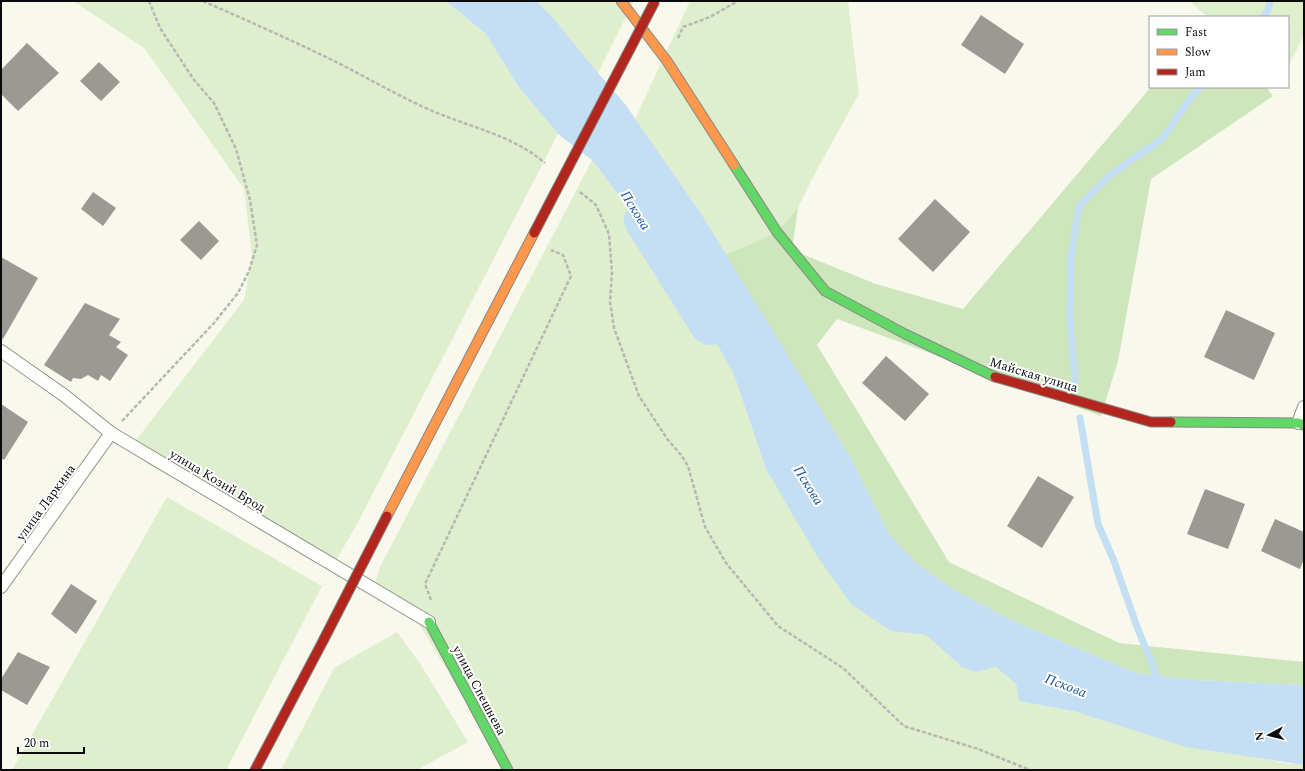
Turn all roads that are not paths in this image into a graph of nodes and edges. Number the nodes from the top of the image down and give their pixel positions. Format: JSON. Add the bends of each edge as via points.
{"nodes":[{"id":1,"x":621,"y":1,"type":"edge"},
{"id":2,"x":655,"y":1,"type":"edge"},
{"id":3,"x":1,"y":351,"type":"edge"},
{"id":4,"x":1304,"y":407,"type":"edge"},
{"id":5,"x":1301,"y":424,"type":"edge"},
{"id":6,"x":111,"y":433,"type":"junction"},
{"id":7,"x":1,"y":587,"type":"edge"},
{"id":8,"x":429,"y":622,"type":"joint"},
{"id":9,"x":255,"y":770,"type":"edge"},
{"id":10,"x":508,"y":770,"type":"edge"}],
"edges":[{"from":1,"to":5,"type":"main road","name":"Майская улица","via":[[666,61],[777,232],[825,291],[905,334],[994,377],[1151,422]]},
{"from":2,"to":9,"type":"main road","bridge":true},
{"from":3,"to":6,"type":"lane","name":"улица Козий Брод","via":[[65,396]]},
{"from":4,"to":5,"type":"lane"},
{"from":6,"to":7,"type":"lane","name":"улица Ларкина"},
{"from":6,"to":8,"type":"lane","name":"улица Козий Брод"},
{"from":8,"to":10,"type":"main road","name":"улица Спешнева"}]}
